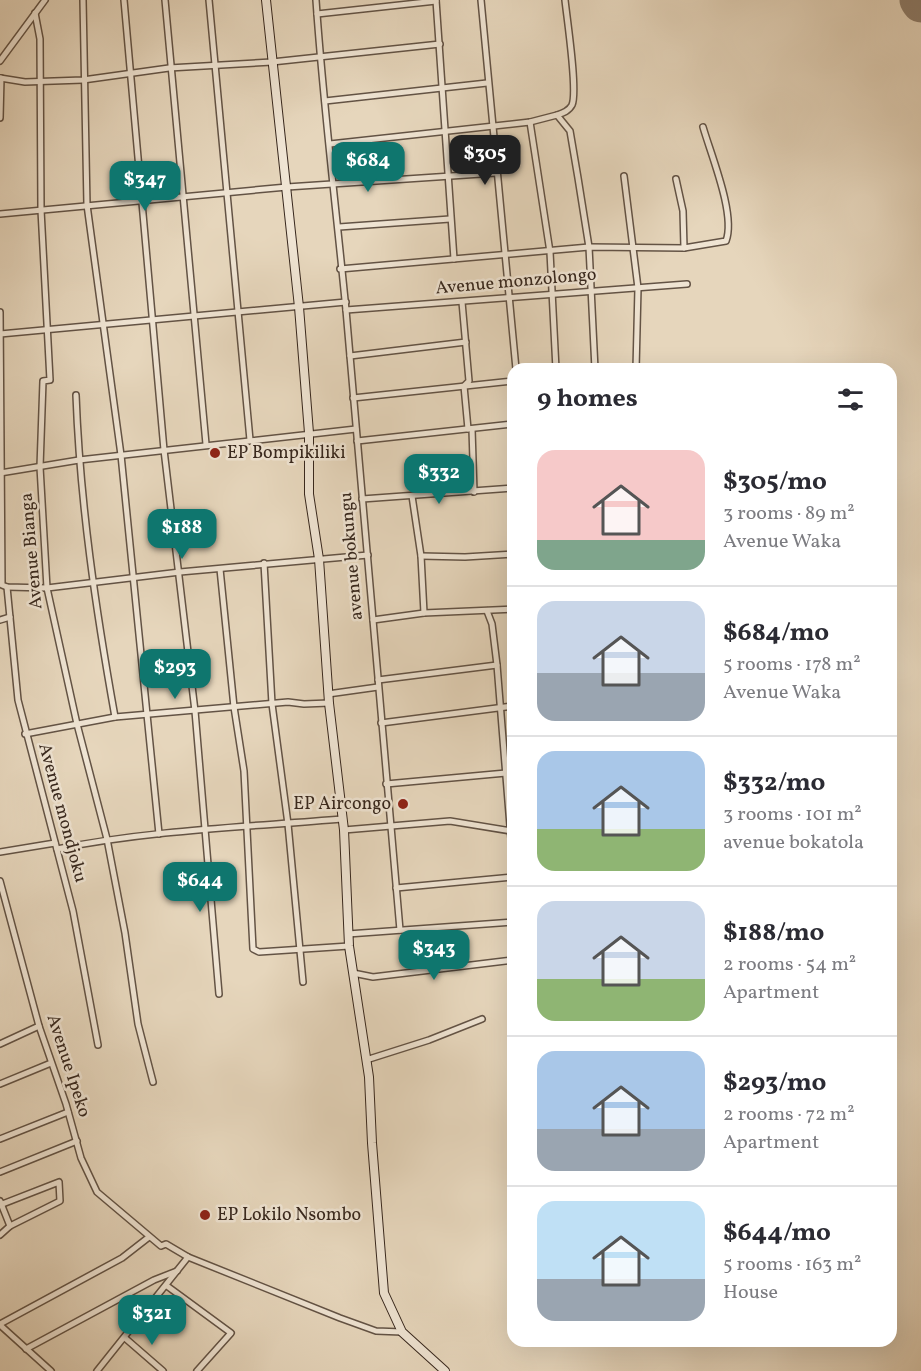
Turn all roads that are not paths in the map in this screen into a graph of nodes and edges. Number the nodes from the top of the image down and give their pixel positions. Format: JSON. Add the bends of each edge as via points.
{"nodes":[{"id":1,"x":45,"y":0,"type":"edge"},
{"id":2,"x":83,"y":0,"type":"edge"},
{"id":3,"x":124,"y":0,"type":"edge"},
{"id":4,"x":165,"y":0,"type":"edge"},
{"id":5,"x":209,"y":0,"type":"edge"},
{"id":6,"x":266,"y":0,"type":"edge"},
{"id":7,"x":316,"y":0,"type":"edge"},
{"id":8,"x":481,"y":0,"type":"edge"},
{"id":9,"x":565,"y":0,"type":"edge"},
{"id":10,"x":436,"y":1,"type":"edge"},
{"id":11,"x":35,"y":13,"type":"junction"},
{"id":12,"x":317,"y":14,"type":"junction"},
{"id":13,"x":440,"y":44,"type":"junction"},
{"id":14,"x":320,"y":55,"type":"junction"},
{"id":15,"x":0,"y":61,"type":"edge"},
{"id":16,"x":272,"y":62,"type":"junction"},
{"id":17,"x":216,"y":65,"type":"junction"},
{"id":18,"x":170,"y":68,"type":"junction"},
{"id":19,"x":129,"y":73,"type":"junction"},
{"id":20,"x":0,"y":78,"type":"edge"},
{"id":21,"x":83,"y":80,"type":"junction"},
{"id":22,"x":39,"y":82,"type":"junction"},
{"id":23,"x":487,"y":83,"type":"junction"},
{"id":24,"x":444,"y":86,"type":"junction"},
{"id":25,"x":325,"y":101,"type":"junction"},
{"id":26,"x":557,"y":115,"type":"junction"},
{"id":27,"x":0,"y":118,"type":"edge"},
{"id":28,"x":530,"y":122,"type":"junction"},
{"id":29,"x":492,"y":126,"type":"junction"},
{"id":30,"x":703,"y":127,"type":"dead end"},
{"id":31,"x":443,"y":133,"type":"junction"},
{"id":32,"x":330,"y":144,"type":"junction"},
{"id":33,"x":496,"y":173,"type":"junction"},
{"id":34,"x":624,"y":176,"type":"dead end"},
{"id":35,"x":447,"y":177,"type":"junction"},
{"id":36,"x":676,"y":180,"type":"dead end"},
{"id":37,"x":335,"y":184,"type":"junction"},
{"id":38,"x":287,"y":186,"type":"junction"},
{"id":39,"x":229,"y":192,"type":"junction"},
{"id":40,"x":183,"y":198,"type":"junction"},
{"id":41,"x":140,"y":201,"type":"junction"},
{"id":42,"x":87,"y":205,"type":"junction"},
{"id":43,"x":41,"y":210,"type":"junction"},
{"id":44,"x":0,"y":214,"type":"edge"},
{"id":45,"x":450,"y":219,"type":"junction"},
{"id":46,"x":339,"y":227,"type":"junction"},
{"id":47,"x":634,"y":246,"type":"junction"},
{"id":48,"x":589,"y":247,"type":"junction"},
{"id":49,"x":684,"y":248,"type":"junction"},
{"id":50,"x":550,"y":252,"type":"junction"},
{"id":51,"x":503,"y":254,"type":"junction"},
{"id":52,"x":454,"y":259,"type":"junction"},
{"id":53,"x":340,"y":269,"type":"junction"},
{"id":54,"x":687,"y":284,"type":"dead end"},
{"id":55,"x":638,"y":288,"type":"junction"},
{"id":56,"x":591,"y":290,"type":"junction"},
{"id":57,"x":551,"y":294,"type":"junction"},
{"id":58,"x":509,"y":296,"type":"junction"},
{"id":59,"x":346,"y":302,"type":"junction"},
{"id":60,"x":462,"y":302,"type":"junction"},
{"id":61,"x":299,"y":307,"type":"junction"},
{"id":62,"x":346,"y":310,"type":"junction"},
{"id":63,"x":0,"y":312,"type":"edge"},
{"id":64,"x":239,"y":313,"type":"junction"},
{"id":65,"x":194,"y":315,"type":"junction"},
{"id":66,"x":153,"y":320,"type":"junction"},
{"id":67,"x":105,"y":323,"type":"junction"},
{"id":68,"x":46,"y":329,"type":"junction"},
{"id":69,"x":0,"y":334,"type":"edge"},
{"id":70,"x":466,"y":342,"type":"junction"},
{"id":71,"x":350,"y":356,"type":"junction"},
{"id":72,"x":515,"y":363,"type":"edge"},
{"id":73,"x":556,"y":363,"type":"edge"},
{"id":74,"x":595,"y":363,"type":"edge"},
{"id":75,"x":636,"y":363,"type":"edge"},
{"id":76,"x":507,"y":382,"type":"edge"},
{"id":77,"x":464,"y":386,"type":"junction"},
{"id":78,"x":76,"y":395,"type":"dead end"},
{"id":79,"x":353,"y":398,"type":"junction"},
{"id":80,"x":507,"y":424,"type":"edge"},
{"id":81,"x":356,"y":429,"type":"junction"},
{"id":82,"x":470,"y":429,"type":"junction"},
{"id":83,"x":309,"y":433,"type":"junction"},
{"id":84,"x":250,"y":440,"type":"junction"},
{"id":85,"x":357,"y":441,"type":"junction"},
{"id":86,"x":206,"y":444,"type":"junction"},
{"id":87,"x":164,"y":450,"type":"junction"},
{"id":88,"x":121,"y":455,"type":"junction"},
{"id":89,"x":79,"y":459,"type":"junction"},
{"id":90,"x":40,"y":467,"type":"junction"},
{"id":91,"x":0,"y":473,"type":"edge"},
{"id":92,"x":507,"y":489,"type":"edge"},
{"id":93,"x":474,"y":492,"type":"junction"},
{"id":94,"x":412,"y":496,"type":"junction"},
{"id":95,"x":362,"y":499,"type":"junction"},
{"id":96,"x":507,"y":554,"type":"edge"},
{"id":97,"x":368,"y":555,"type":"junction"},
{"id":98,"x":421,"y":556,"type":"junction"},
{"id":99,"x":319,"y":559,"type":"junction"},
{"id":100,"x":264,"y":564,"type":"junction"},
{"id":101,"x":220,"y":570,"type":"junction"},
{"id":102,"x":180,"y":572,"type":"junction"},
{"id":103,"x":134,"y":578,"type":"junction"},
{"id":104,"x":95,"y":581,"type":"junction"},
{"id":105,"x":7,"y":587,"type":"junction"},
{"id":106,"x":47,"y":588,"type":"junction"},
{"id":107,"x":507,"y":609,"type":"edge"},
{"id":108,"x":487,"y":611,"type":"junction"},
{"id":109,"x":424,"y":613,"type":"junction"},
{"id":110,"x":10,"y":617,"type":"junction"},
{"id":111,"x":0,"y":620,"type":"edge"},
{"id":112,"x":373,"y":620,"type":"junction"},
{"id":113,"x":497,"y":666,"type":"junction"},
{"id":114,"x":378,"y":680,"type":"junction"},
{"id":115,"x":378,"y":687,"type":"junction"},
{"id":116,"x":329,"y":699,"type":"junction"},
{"id":117,"x":272,"y":704,"type":"junction"},
{"id":118,"x":234,"y":707,"type":"junction"},
{"id":119,"x":507,"y":707,"type":"edge"},
{"id":120,"x":500,"y":708,"type":"junction"},
{"id":121,"x":195,"y":711,"type":"junction"},
{"id":122,"x":146,"y":714,"type":"junction"},
{"id":123,"x":115,"y":717,"type":"junction"},
{"id":124,"x":381,"y":723,"type":"junction"},
{"id":125,"x":77,"y":724,"type":"junction"},
{"id":126,"x":25,"y":734,"type":"junction"},
{"id":127,"x":506,"y":773,"type":"junction"},
{"id":128,"x":386,"y":783,"type":"junction"},
{"id":129,"x":507,"y":783,"type":"edge"},
{"id":130,"x":342,"y":819,"type":"junction"},
{"id":131,"x":288,"y":824,"type":"junction"},
{"id":132,"x":246,"y":826,"type":"junction"},
{"id":133,"x":390,"y":827,"type":"junction"},
{"id":134,"x":203,"y":829,"type":"junction"},
{"id":135,"x":344,"y":830,"type":"junction"},
{"id":136,"x":507,"y":830,"type":"edge"},
{"id":137,"x":159,"y":834,"type":"junction"},
{"id":138,"x":107,"y":839,"type":"junction"},
{"id":139,"x":56,"y":846,"type":"junction"},
{"id":140,"x":0,"y":852,"type":"edge"},
{"id":141,"x":507,"y":878,"type":"edge"},
{"id":142,"x":0,"y":881,"type":"edge"},
{"id":143,"x":396,"y":888,"type":"junction"},
{"id":144,"x":507,"y":922,"type":"edge"},
{"id":145,"x":400,"y":930,"type":"junction"},
{"id":146,"x":348,"y":934,"type":"junction"},
{"id":147,"x":349,"y":946,"type":"junction"},
{"id":148,"x":299,"y":950,"type":"junction"},
{"id":149,"x":507,"y":961,"type":"edge"},
{"id":150,"x":353,"y":973,"type":"junction"},
{"id":151,"x":303,"y":982,"type":"dead end"},
{"id":152,"x":219,"y":994,"type":"dead end"},
{"id":153,"x":482,"y":1019,"type":"dead end"},
{"id":154,"x":39,"y":1026,"type":"junction"},
{"id":155,"x":0,"y":1044,"type":"edge"},
{"id":156,"x":98,"y":1045,"type":"dead end"},
{"id":157,"x":366,"y":1060,"type":"junction"},
{"id":158,"x":51,"y":1063,"type":"junction"},
{"id":159,"x":153,"y":1082,"type":"dead end"},
{"id":160,"x":0,"y":1084,"type":"edge"},
{"id":161,"x":68,"y":1112,"type":"junction"},
{"id":162,"x":0,"y":1139,"type":"edge"},
{"id":163,"x":76,"y":1141,"type":"junction"},
{"id":164,"x":0,"y":1172,"type":"edge"},
{"id":165,"x":0,"y":1203,"type":"edge"},
{"id":166,"x":10,"y":1226,"type":"junction"},
{"id":167,"x":0,"y":1235,"type":"edge"},
{"id":168,"x":149,"y":1237,"type":"junction"},
{"id":169,"x":188,"y":1257,"type":"junction"},
{"id":170,"x":177,"y":1271,"type":"junction"},
{"id":171,"x":167,"y":1286,"type":"junction"},
{"id":172,"x":0,"y":1324,"type":"edge"},
{"id":173,"x":402,"y":1332,"type":"junction"},
{"id":174,"x":125,"y":1338,"type":"junction"},
{"id":175,"x":26,"y":1349,"type":"junction"},
{"id":176,"x":51,"y":1371,"type":"edge"},
{"id":177,"x":97,"y":1371,"type":"edge"},
{"id":178,"x":163,"y":1371,"type":"edge"},
{"id":179,"x":197,"y":1371,"type":"edge"},
{"id":180,"x":445,"y":1371,"type":"edge"}],
"edges":[{"from":1,"to":11,"type":"street"},
{"from":2,"to":21,"type":"street"},
{"from":3,"to":19,"type":"street"},
{"from":4,"to":18,"type":"street"},
{"from":5,"to":17,"type":"street"},
{"from":6,"to":16,"type":"street"},
{"from":7,"to":12,"type":"street","name":"avenue bokungu"},
{"from":8,"to":23,"type":"street"},
{"from":9,"to":26,"type":"street","via":[[573,101],[566,112]]},
{"from":10,"to":12,"type":"street"},
{"from":10,"to":13,"type":"street"},
{"from":11,"to":15,"type":"street"},
{"from":11,"to":22,"type":"street","name":"Avenue Bianga","via":[[40,39]]},
{"from":12,"to":14,"type":"street","name":"avenue bokungu"},
{"from":13,"to":14,"type":"street"},
{"from":13,"to":24,"type":"street"},
{"from":14,"to":16,"type":"street"},
{"from":14,"to":25,"type":"street","name":"avenue bokungu"},
{"from":16,"to":17,"type":"street"},
{"from":16,"to":38,"type":"street"},
{"from":17,"to":18,"type":"street"},
{"from":17,"to":39,"type":"street"},
{"from":18,"to":19,"type":"street"},
{"from":18,"to":40,"type":"street"},
{"from":19,"to":21,"type":"street"},
{"from":19,"to":41,"type":"street"},
{"from":20,"to":22,"type":"street"},
{"from":20,"to":27,"type":"street"},
{"from":21,"to":22,"type":"street"},
{"from":21,"to":42,"type":"street"},
{"from":22,"to":43,"type":"street","name":"Avenue Bianga"},
{"from":23,"to":24,"type":"street"},
{"from":23,"to":29,"type":"street"},
{"from":24,"to":25,"type":"street"},
{"from":24,"to":31,"type":"street"},
{"from":25,"to":32,"type":"street","name":"avenue bokungu"},
{"from":26,"to":28,"type":"street"},
{"from":26,"to":48,"type":"street","via":[[570,131]]},
{"from":28,"to":29,"type":"street"},
{"from":28,"to":50,"type":"street"},
{"from":29,"to":31,"type":"street"},
{"from":29,"to":33,"type":"street"},
{"from":30,"to":49,"type":"street","via":[[726,208],[729,234],[726,242]]},
{"from":31,"to":32,"type":"street"},
{"from":31,"to":35,"type":"street"},
{"from":32,"to":37,"type":"street","name":"avenue bokungu"},
{"from":33,"to":35,"type":"street"},
{"from":33,"to":51,"type":"street"},
{"from":34,"to":47,"type":"street"},
{"from":35,"to":37,"type":"street"},
{"from":35,"to":45,"type":"street"},
{"from":36,"to":49,"type":"street"},
{"from":37,"to":38,"type":"street"},
{"from":37,"to":46,"type":"street","name":"avenue bokungu"},
{"from":38,"to":39,"type":"street"},
{"from":38,"to":61,"type":"street"},
{"from":39,"to":40,"type":"street"},
{"from":39,"to":64,"type":"street"},
{"from":40,"to":41,"type":"street"},
{"from":40,"to":65,"type":"street"},
{"from":41,"to":42,"type":"street"},
{"from":41,"to":66,"type":"street"},
{"from":42,"to":43,"type":"street"},
{"from":42,"to":67,"type":"street"},
{"from":43,"to":44,"type":"street"},
{"from":43,"to":68,"type":"street","name":"Avenue Bianga"},
{"from":45,"to":46,"type":"street"},
{"from":45,"to":52,"type":"street"},
{"from":46,"to":53,"type":"street","name":"avenue bokungu"},
{"from":47,"to":48,"type":"street"},
{"from":47,"to":49,"type":"street"},
{"from":47,"to":55,"type":"street"},
{"from":48,"to":50,"type":"street"},
{"from":48,"to":56,"type":"street"},
{"from":50,"to":51,"type":"street"},
{"from":50,"to":57,"type":"street"},
{"from":51,"to":52,"type":"street"},
{"from":51,"to":58,"type":"street"},
{"from":52,"to":53,"type":"street"},
{"from":53,"to":59,"type":"street","name":"avenue bokungu"},
{"from":54,"to":55,"type":"street","name":"Avenue monzolongo"},
{"from":55,"to":56,"type":"street","name":"Avenue monzolongo"},
{"from":55,"to":75,"type":"street"},
{"from":56,"to":57,"type":"street","name":"Avenue monzolongo"},
{"from":56,"to":74,"type":"street"},
{"from":57,"to":58,"type":"street","name":"Avenue monzolongo"},
{"from":57,"to":73,"type":"street"},
{"from":58,"to":60,"type":"street","name":"Avenue monzolongo"},
{"from":58,"to":72,"type":"street"},
{"from":59,"to":61,"type":"street"},
{"from":59,"to":62,"type":"street","name":"avenue bokungu"},
{"from":60,"to":62,"type":"street","name":"Avenue monzolongo"},
{"from":60,"to":70,"type":"street"},
{"from":61,"to":64,"type":"street"},
{"from":61,"to":83,"type":"street"},
{"from":62,"to":71,"type":"street","name":"avenue bokungu"},
{"from":63,"to":69,"type":"street"},
{"from":64,"to":65,"type":"street"},
{"from":64,"to":84,"type":"street"},
{"from":65,"to":66,"type":"street"},
{"from":65,"to":86,"type":"street"},
{"from":66,"to":67,"type":"street"},
{"from":66,"to":87,"type":"street"},
{"from":67,"to":68,"type":"street"},
{"from":67,"to":88,"type":"street"},
{"from":68,"to":69,"type":"street"},
{"from":68,"to":90,"type":"street","name":"Avenue Bianga","via":[[50,380],[43,381]]},
{"from":69,"to":91,"type":"street"},
{"from":70,"to":71,"type":"street"},
{"from":70,"to":77,"type":"street","via":[[469,381]]},
{"from":71,"to":79,"type":"street","name":"avenue bokungu"},
{"from":76,"to":77,"type":"street"},
{"from":77,"to":79,"type":"street"},
{"from":77,"to":82,"type":"street"},
{"from":78,"to":89,"type":"street"},
{"from":79,"to":81,"type":"street","name":"avenue bokungu"},
{"from":80,"to":82,"type":"street"},
{"from":81,"to":83,"type":"street"},
{"from":81,"to":85,"type":"street","name":"avenue bokungu"},
{"from":82,"to":85,"type":"street"},
{"from":82,"to":93,"type":"street"},
{"from":83,"to":84,"type":"street"},
{"from":83,"to":99,"type":"street","via":[[309,494]]},
{"from":84,"to":86,"type":"street"},
{"from":85,"to":95,"type":"street","name":"avenue bokungu"},
{"from":86,"to":87,"type":"street"},
{"from":87,"to":88,"type":"street"},
{"from":87,"to":102,"type":"street"},
{"from":88,"to":89,"type":"street"},
{"from":88,"to":103,"type":"street"},
{"from":89,"to":90,"type":"street"},
{"from":89,"to":104,"type":"street"},
{"from":90,"to":91,"type":"street"},
{"from":90,"to":106,"type":"street","name":"Avenue Bianga"},
{"from":91,"to":105,"type":"street","name":"Avenue mondjoku","via":[[1,582]]},
{"from":92,"to":93,"type":"street"},
{"from":93,"to":94,"type":"street"},
{"from":94,"to":95,"type":"street"},
{"from":94,"to":98,"type":"street"},
{"from":95,"to":97,"type":"street","name":"avenue bokungu"},
{"from":96,"to":98,"type":"street"},
{"from":97,"to":99,"type":"street"},
{"from":97,"to":112,"type":"street","name":"avenue bokungu"},
{"from":98,"to":109,"type":"street"},
{"from":99,"to":100,"type":"street"},
{"from":99,"to":116,"type":"street"},
{"from":100,"to":101,"type":"street"},
{"from":100,"to":117,"type":"street"},
{"from":101,"to":102,"type":"street"},
{"from":101,"to":118,"type":"street"},
{"from":102,"to":103,"type":"street"},
{"from":102,"to":121,"type":"street"},
{"from":103,"to":104,"type":"street"},
{"from":103,"to":122,"type":"street"},
{"from":104,"to":106,"type":"street"},
{"from":104,"to":123,"type":"street"},
{"from":105,"to":106,"type":"street"},
{"from":105,"to":110,"type":"street","name":"Avenue mondjoku"},
{"from":106,"to":125,"type":"street","name":"Avenue Bianga"},
{"from":107,"to":108,"type":"street"},
{"from":108,"to":109,"type":"street"},
{"from":108,"to":113,"type":"street"},
{"from":109,"to":112,"type":"street"},
{"from":110,"to":111,"type":"street"},
{"from":110,"to":126,"type":"street","name":"Avenue mondjoku","via":[[15,680]]},
{"from":112,"to":114,"type":"street","name":"avenue bokungu"},
{"from":113,"to":114,"type":"street"},
{"from":113,"to":120,"type":"street"},
{"from":114,"to":115,"type":"street","name":"avenue bokungu"},
{"from":115,"to":116,"type":"street"},
{"from":115,"to":124,"type":"street","name":"avenue bokungu"},
{"from":116,"to":117,"type":"street"},
{"from":116,"to":130,"type":"street"},
{"from":117,"to":118,"type":"street"},
{"from":117,"to":131,"type":"street"},
{"from":118,"to":121,"type":"street"},
{"from":118,"to":132,"type":"street","via":[[244,771]]},
{"from":119,"to":120,"type":"street"},
{"from":120,"to":124,"type":"street"},
{"from":120,"to":127,"type":"street"},
{"from":121,"to":122,"type":"street"},
{"from":121,"to":134,"type":"street"},
{"from":122,"to":123,"type":"street"},
{"from":122,"to":137,"type":"street"},
{"from":123,"to":125,"type":"street"},
{"from":124,"to":128,"type":"street","name":"avenue bokungu"},
{"from":125,"to":126,"type":"street"},
{"from":125,"to":138,"type":"street","name":"Avenue Bianga"},
{"from":126,"to":139,"type":"street","name":"Avenue mondjoku"},
{"from":127,"to":128,"type":"street"},
{"from":127,"to":129,"type":"street"},
{"from":128,"to":133,"type":"street","name":"avenue bokungu"},
{"from":130,"to":131,"type":"street"},
{"from":130,"to":135,"type":"street"},
{"from":131,"to":132,"type":"street"},
{"from":131,"to":148,"type":"street"},
{"from":132,"to":134,"type":"street"},
{"from":132,"to":148,"type":"street","via":[[253,949]]},
{"from":133,"to":135,"type":"street"},
{"from":133,"to":136,"type":"street","via":[[450,821]]},
{"from":133,"to":143,"type":"street","name":"avenue bokungu"},
{"from":134,"to":137,"type":"street"},
{"from":134,"to":152,"type":"street"},
{"from":135,"to":146,"type":"street"},
{"from":137,"to":138,"type":"street"},
{"from":138,"to":139,"type":"street"},
{"from":138,"to":159,"type":"street","name":"Avenue Bianga","via":[[138,1024]]},
{"from":139,"to":140,"type":"street"},
{"from":139,"to":156,"type":"street","name":"Avenue mondjoku","via":[[73,911]]},
{"from":141,"to":143,"type":"street"},
{"from":142,"to":154,"type":"street","name":"Avenue Ipeko"},
{"from":143,"to":145,"type":"street","name":"avenue bokungu"},
{"from":144,"to":145,"type":"street"},
{"from":145,"to":146,"type":"street"},
{"from":146,"to":147,"type":"street"},
{"from":147,"to":148,"type":"street"},
{"from":147,"to":150,"type":"street"},
{"from":148,"to":151,"type":"street"},
{"from":149,"to":150,"type":"street","via":[[373,977]]},
{"from":150,"to":157,"type":"street"},
{"from":153,"to":157,"type":"street"},
{"from":154,"to":155,"type":"street"},
{"from":154,"to":158,"type":"street","name":"Avenue Ipeko"},
{"from":157,"to":173,"type":"street","via":[[384,1293]]},
{"from":158,"to":160,"type":"street"},
{"from":158,"to":161,"type":"street","name":"Avenue Ipeko"},
{"from":161,"to":162,"type":"street"},
{"from":161,"to":163,"type":"street","name":"Avenue Ipeko"},
{"from":163,"to":164,"type":"street"},
{"from":163,"to":168,"type":"street","name":"Avenue Ipeko","via":[[95,1189]]},
{"from":165,"to":166,"type":"street"},
{"from":165,"to":166,"type":"street","via":[[59,1182],[60,1201]]},
{"from":166,"to":167,"type":"street"},
{"from":168,"to":169,"type":"street","name":"Avenue Ipeko"},
{"from":168,"to":172,"type":"street","via":[[122,1258]]},
{"from":169,"to":170,"type":"street"},
{"from":169,"to":173,"type":"street","name":"Avenue Ipeko","via":[[340,1318],[376,1330]]},
{"from":170,"to":171,"type":"street"},
{"from":170,"to":175,"type":"street"},
{"from":171,"to":174,"type":"street"},
{"from":171,"to":179,"type":"street","via":[[231,1333]]},
{"from":172,"to":175,"type":"street"},
{"from":173,"to":180,"type":"street"},
{"from":174,"to":177,"type":"street"},
{"from":174,"to":178,"type":"street"},
{"from":175,"to":176,"type":"street"}]}
